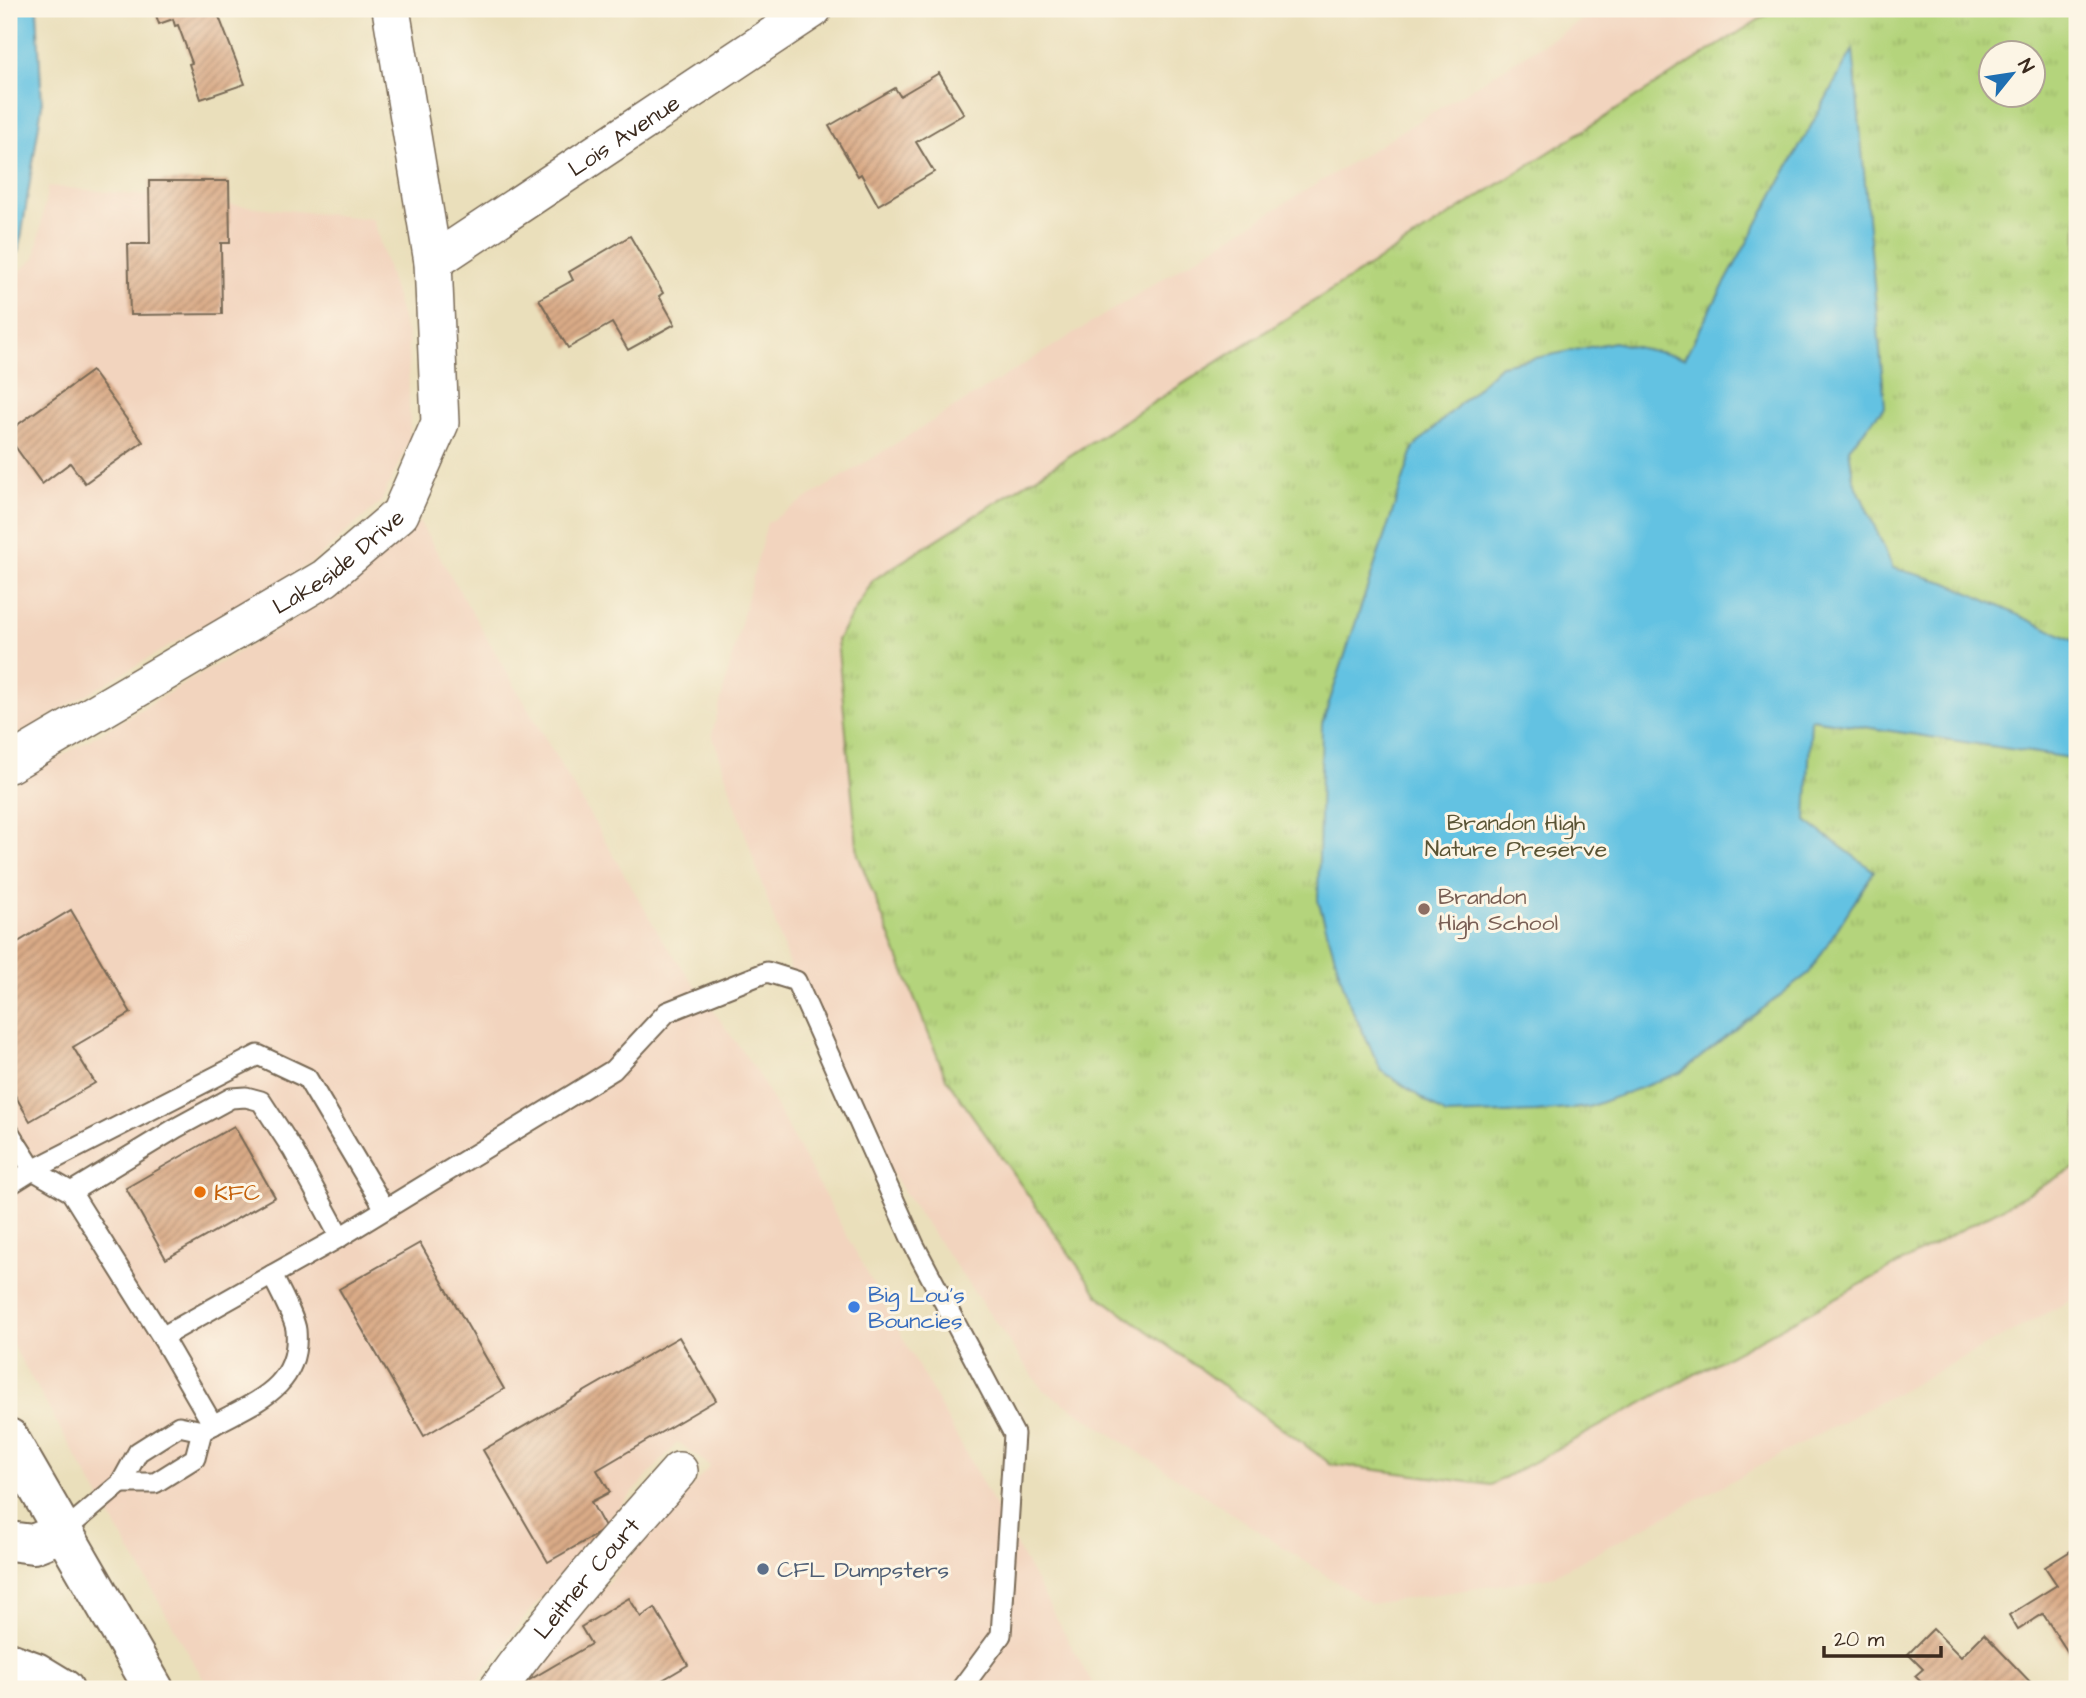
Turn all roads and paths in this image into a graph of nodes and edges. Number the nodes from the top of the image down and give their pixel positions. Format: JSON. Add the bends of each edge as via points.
{"nodes":[{"id":1,"x":391,"y":9,"type":"edge"},
{"id":2,"x":813,"y":9,"type":"edge"},
{"id":3,"x":433,"y":262,"type":"junction"},
{"id":4,"x":9,"y":764,"type":"edge"},
{"id":5,"x":9,"y":1132,"type":"edge"},
{"id":6,"x":33,"y":1170,"type":"junction"},
{"id":7,"x":9,"y":1185,"type":"edge"},
{"id":8,"x":71,"y":1192,"type":"junction"},
{"id":9,"x":385,"y":1209,"type":"junction"},
{"id":10,"x":340,"y":1237,"type":"junction"},
{"id":11,"x":272,"y":1275,"type":"junction"},
{"id":12,"x":162,"y":1337,"type":"junction"},
{"id":13,"x":207,"y":1428,"type":"junction"},
{"id":14,"x":9,"y":1438,"type":"edge"},
{"id":15,"x":679,"y":1471,"type":"dead end"},
{"id":16,"x":121,"y":1483,"type":"junction"},
{"id":17,"x":63,"y":1532,"type":"junction"},
{"id":18,"x":9,"y":1541,"type":"edge"},
{"id":19,"x":9,"y":1662,"type":"edge"},
{"id":20,"x":64,"y":1689,"type":"edge"},
{"id":21,"x":154,"y":1689,"type":"edge"},
{"id":22,"x":498,"y":1689,"type":"edge"},
{"id":23,"x":961,"y":1689,"type":"edge"}],
"edges":[{"from":1,"to":3,"type":"street","name":"Lakeside Drive"},
{"from":2,"to":3,"type":"street","name":"Lois Avenue"},
{"from":3,"to":4,"type":"street","name":"Lakeside Drive","via":[[440,423],[400,514],[325,578]]},
{"from":5,"to":6,"type":"lane"},
{"from":6,"to":7,"type":"lane"},
{"from":6,"to":8,"type":"lane"},
{"from":6,"to":9,"type":"lane","via":[[258,1055],[307,1078]]},
{"from":8,"to":10,"type":"lane","via":[[231,1098],[246,1097],[261,1101]]},
{"from":8,"to":12,"type":"lane"},
{"from":9,"to":10,"type":"lane"},
{"from":9,"to":23,"type":"lane","via":[[613,1070],[667,1012],[767,972],[796,981],[915,1245],[1014,1434],[1001,1635]]},
{"from":10,"to":11,"type":"lane"},
{"from":11,"to":12,"type":"lane"},
{"from":11,"to":13,"type":"lane","via":[[296,1329],[293,1366],[273,1392]]},
{"from":12,"to":13,"type":"lane"},
{"from":13,"to":16,"type":"lane","via":[[179,1426],[168,1432],[138,1452]]},
{"from":13,"to":16,"type":"lane","via":[[195,1458],[155,1483]]},
{"from":14,"to":17,"type":"highway"},
{"from":15,"to":22,"type":"street","name":"Leitner Court","via":[[583,1579]]},
{"from":16,"to":17,"type":"lane"},
{"from":17,"to":18,"type":"highway","via":[[33,1544]]},
{"from":17,"to":21,"type":"highway"},
{"from":19,"to":20,"type":"highway"}]}
